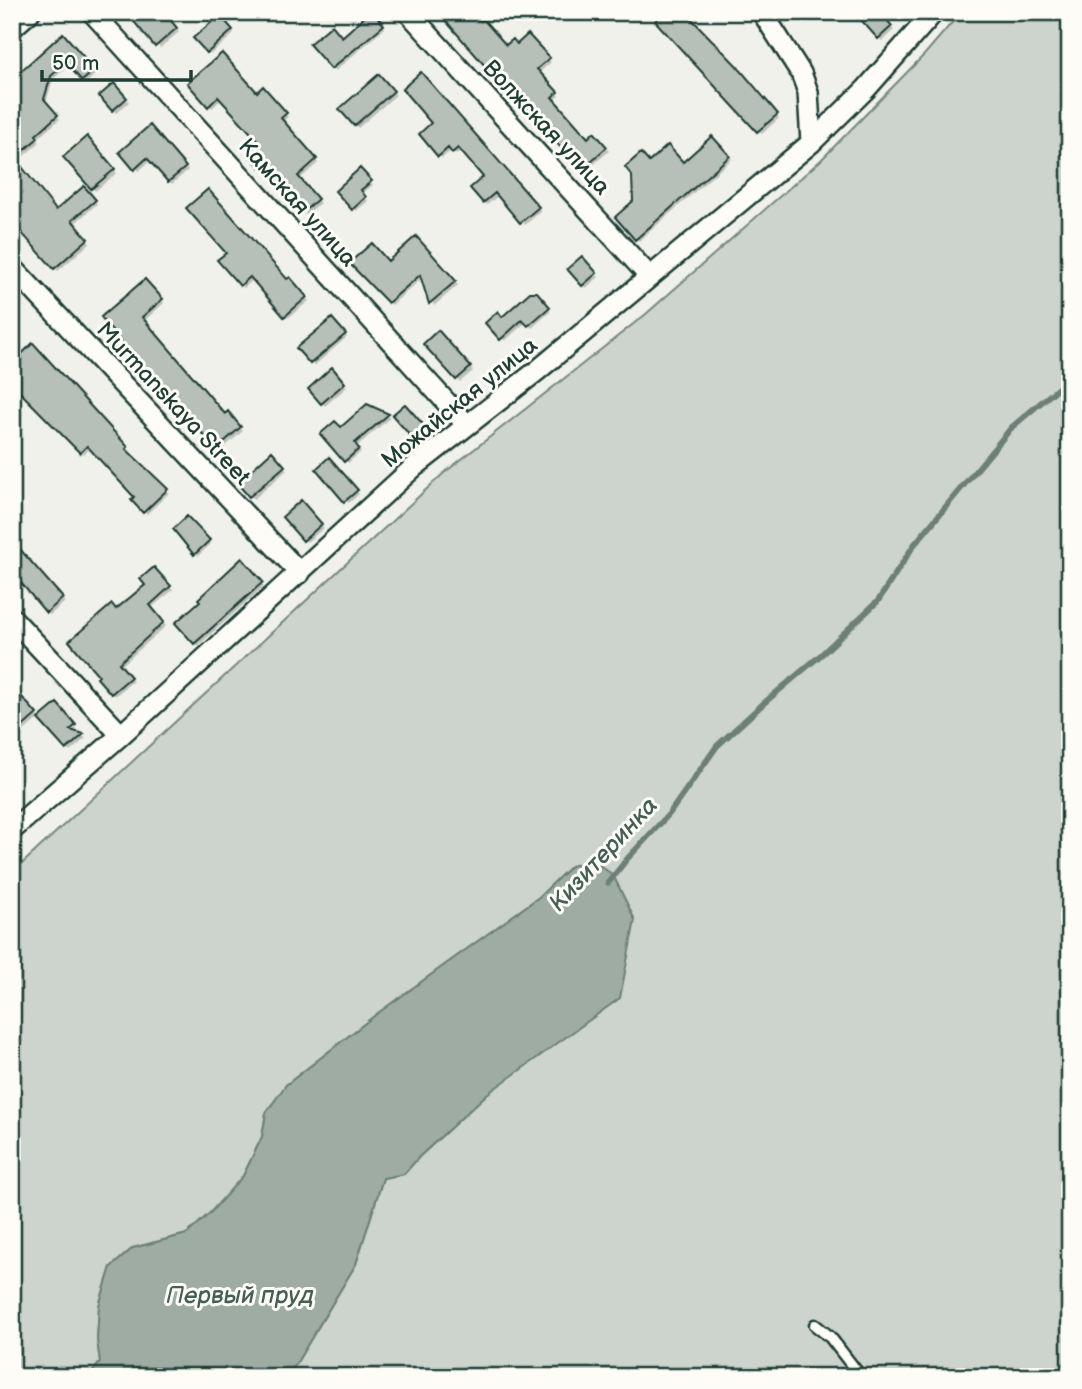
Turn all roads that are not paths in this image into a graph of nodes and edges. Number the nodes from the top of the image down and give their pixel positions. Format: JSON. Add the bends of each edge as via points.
{"nodes":[{"id":1,"x":30,"y":12,"type":"edge"},
{"id":2,"x":92,"y":12,"type":"edge"},
{"id":3,"x":408,"y":12,"type":"edge"},
{"id":4,"x":762,"y":12,"type":"edge"},
{"id":5,"x":934,"y":12,"type":"edge"},
{"id":6,"x":12,"y":28,"type":"edge"},
{"id":7,"x":811,"y":143,"type":"junction"},
{"id":8,"x":12,"y":267,"type":"edge"},
{"id":9,"x":649,"y":276,"type":"junction"},
{"id":10,"x":467,"y":425,"type":"junction"},
{"id":11,"x":300,"y":573,"type":"junction"},
{"id":12,"x":12,"y":618,"type":"edge"},
{"id":13,"x":121,"y":735,"type":"junction"},
{"id":14,"x":12,"y":830,"type":"edge"},
{"id":15,"x":815,"y":1325,"type":"dead end"},
{"id":16,"x":861,"y":1377,"type":"edge"}],
"edges":[{"from":1,"to":6,"type":"street"},
{"from":2,"to":10,"type":"street","name":"Камская улица"},
{"from":3,"to":9,"type":"street","name":"Волжская улица"},
{"from":4,"to":7,"type":"street","via":[[801,73],[808,92]]},
{"from":5,"to":7,"type":"street","name":"Можайская улица"},
{"from":7,"to":9,"type":"street","name":"Можайская улица"},
{"from":8,"to":11,"type":"street","name":"Murmanskaya Street"},
{"from":9,"to":10,"type":"street","name":"Можайская улица"},
{"from":10,"to":11,"type":"street","name":"Можайская улица","via":[[414,467]]},
{"from":11,"to":13,"type":"street","name":"Можайская улица"},
{"from":12,"to":13,"type":"street"},
{"from":13,"to":14,"type":"street","name":"Можайская улица"},
{"from":15,"to":16,"type":"lane"}]}
